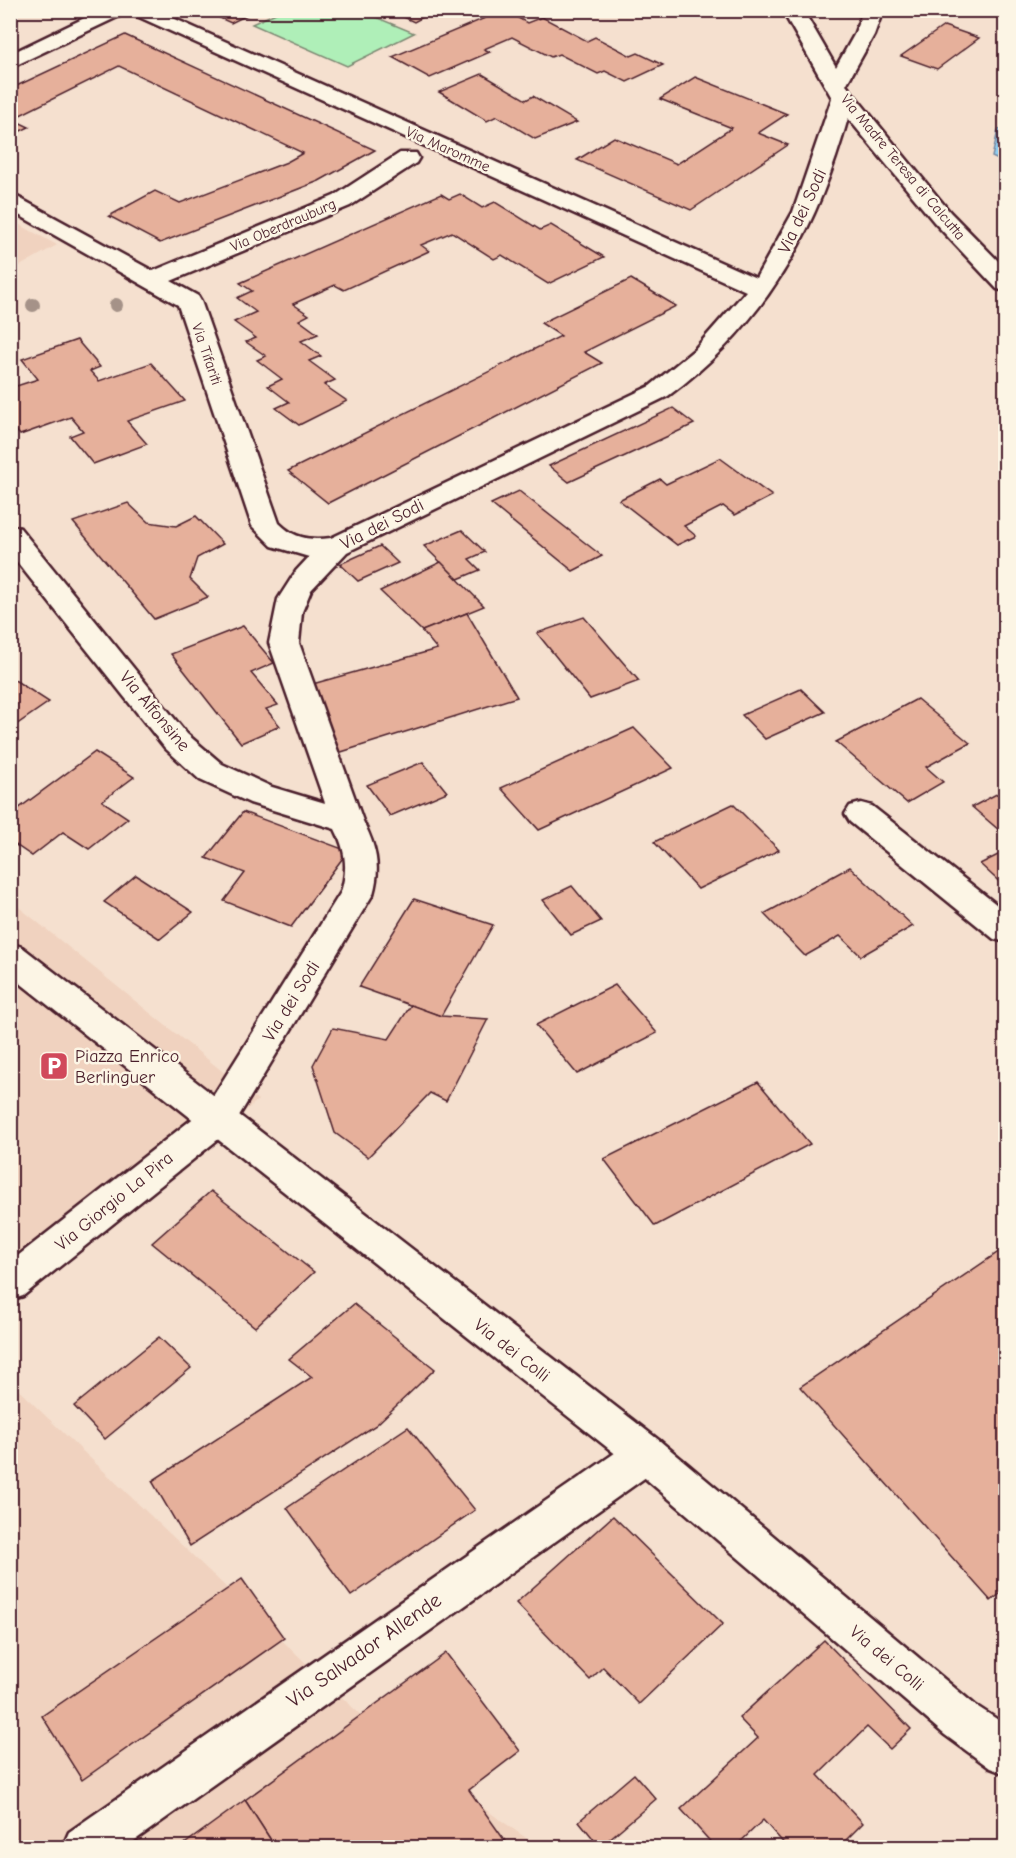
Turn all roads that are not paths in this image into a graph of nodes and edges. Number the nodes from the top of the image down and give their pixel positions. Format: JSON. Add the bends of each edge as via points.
{"nodes":[{"id":1,"x":119,"y":10,"type":"edge"},
{"id":2,"x":792,"y":10,"type":"edge"},
{"id":3,"x":873,"y":10,"type":"edge"},
{"id":4,"x":146,"y":12,"type":"edge"},
{"id":5,"x":864,"y":35,"type":"junction"},
{"id":6,"x":826,"y":42,"type":"junction"},
{"id":7,"x":10,"y":62,"type":"edge"},
{"id":8,"x":840,"y":92,"type":"junction"},
{"id":9,"x":408,"y":158,"type":"dead end"},
{"id":10,"x":10,"y":200,"type":"edge"},
{"id":11,"x":152,"y":280,"type":"junction"},
{"id":12,"x":1005,"y":284,"type":"edge"},
{"id":13,"x":759,"y":288,"type":"junction"},
{"id":14,"x":10,"y":534,"type":"edge"},
{"id":15,"x":337,"y":546,"type":"junction"},
{"id":16,"x":861,"y":814,"type":"dead end"},
{"id":17,"x":347,"y":821,"type":"junction"},
{"id":18,"x":1005,"y":930,"type":"edge"},
{"id":19,"x":10,"y":956,"type":"edge"},
{"id":20,"x":218,"y":1119,"type":"junction"},
{"id":21,"x":10,"y":1284,"type":"edge"},
{"id":22,"x":646,"y":1454,"type":"junction"},
{"id":23,"x":1005,"y":1752,"type":"edge"},
{"id":24,"x":85,"y":1848,"type":"edge"}],
"edges":[{"from":1,"to":7,"type":"street"},
{"from":2,"to":6,"type":"street","name":"Via Madre Teresa di Calcutta"},
{"from":3,"to":5,"type":"street","name":"Via dei Sodi"},
{"from":4,"to":13,"type":"street","name":"Via Maromme"},
{"from":5,"to":6,"type":"street"},
{"from":5,"to":8,"type":"street","name":"Via dei Sodi"},
{"from":6,"to":8,"type":"street","name":"Via Madre Teresa di Calcutta"},
{"from":8,"to":12,"type":"street","name":"Via Madre Teresa di Calcutta","via":[[942,217]]},
{"from":8,"to":13,"type":"street","name":"Via dei Sodi","via":[[824,165],[806,211],[787,250]]},
{"from":9,"to":11,"type":"street","name":"Via Oberdrauburg","via":[[342,201]]},
{"from":10,"to":11,"type":"street","name":"Via Tifariti"},
{"from":11,"to":15,"type":"street","name":"Via Tifariti","via":[[189,302],[266,526],[277,539],[296,547]]},
{"from":13,"to":15,"type":"street","name":"Via dei Sodi","via":[[715,346],[685,374],[658,391]]},
{"from":14,"to":17,"type":"street","name":"Via Alfonsine","via":[[176,741],[212,772],[261,795]]},
{"from":15,"to":17,"type":"street","name":"Via dei Sodi","via":[[294,592],[284,617],[284,643]]},
{"from":16,"to":18,"type":"street"},
{"from":17,"to":20,"type":"street","name":"Via dei Sodi","via":[[362,849],[363,874],[357,894]]},
{"from":19,"to":20,"type":"street","name":"Via dei Colli"},
{"from":20,"to":21,"type":"street","name":"Via Giorgio La Pira"},
{"from":20,"to":22,"type":"street","name":"Via dei Colli"},
{"from":22,"to":23,"type":"street","name":"Via dei Colli","via":[[960,1720]]},
{"from":22,"to":24,"type":"street","name":"Via Salvador Allende"}]}
